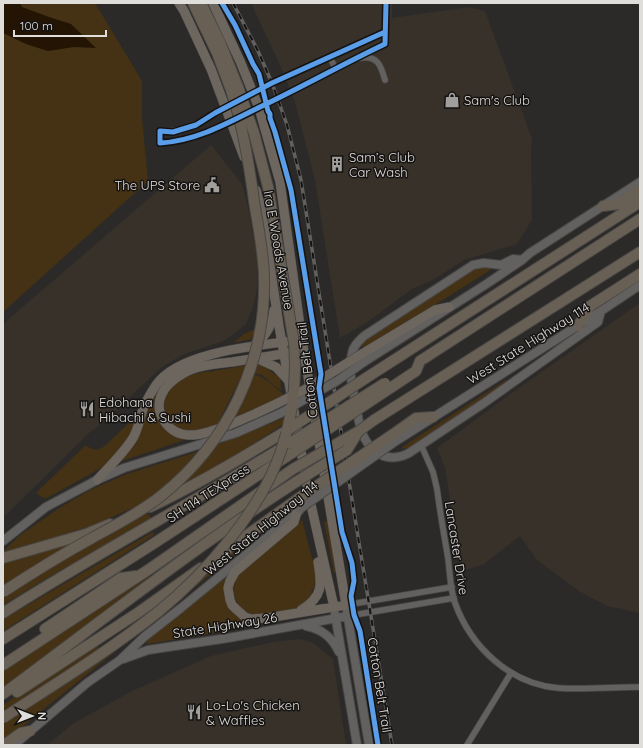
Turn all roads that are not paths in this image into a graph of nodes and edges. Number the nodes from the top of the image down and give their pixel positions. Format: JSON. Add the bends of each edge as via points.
{"nodes":[{"id":1,"x":179,"y":3,"type":"edge"},
{"id":2,"x":193,"y":3,"type":"edge"},
{"id":3,"x":201,"y":3,"type":"edge"},
{"id":4,"x":213,"y":3,"type":"edge"},
{"id":5,"x":386,"y":3,"type":"edge"},
{"id":6,"x":385,"y":32,"type":"junction"},
{"id":7,"x":330,"y":57,"type":"junction"},
{"id":8,"x":352,"y":60,"type":"junction"},
{"id":9,"x":335,"y":68,"type":"junction"},
{"id":10,"x":385,"y":80,"type":"dead end"},
{"id":11,"x":235,"y":89,"type":"junction"},
{"id":12,"x":253,"y":93,"type":"junction"},
{"id":13,"x":226,"y":108,"type":"junction"},
{"id":14,"x":259,"y":108,"type":"junction"},
{"id":15,"x":231,"y":121,"type":"junction"},
{"id":16,"x":640,"y":182,"type":"edge"},
{"id":17,"x":640,"y":190,"type":"edge"},
{"id":18,"x":640,"y":202,"type":"edge"},
{"id":19,"x":604,"y":206,"type":"junction"},
{"id":20,"x":640,"y":218,"type":"edge"},
{"id":21,"x":640,"y":252,"type":"edge"},
{"id":22,"x":522,"y":260,"type":"junction"},
{"id":23,"x":640,"y":274,"type":"edge"},
{"id":24,"x":640,"y":285,"type":"edge"},
{"id":25,"x":275,"y":301,"type":"junction"},
{"id":26,"x":449,"y":307,"type":"joint"},
{"id":27,"x":601,"y":311,"type":"junction"},
{"id":28,"x":578,"y":326,"type":"junction"},
{"id":29,"x":302,"y":340,"type":"junction"},
{"id":30,"x":282,"y":342,"type":"junction"},
{"id":31,"x":252,"y":347,"type":"junction"},
{"id":32,"x":304,"y":351,"type":"junction"},
{"id":33,"x":284,"y":354,"type":"junction"},
{"id":34,"x":257,"y":358,"type":"junction"},
{"id":35,"x":362,"y":358,"type":"junction"},
{"id":36,"x":288,"y":380,"type":"junction"},
{"id":37,"x":433,"y":416,"type":"joint"},
{"id":38,"x":359,"y":431,"type":"junction"},
{"id":39,"x":394,"y":438,"type":"junction"},
{"id":40,"x":421,"y":445,"type":"junction"},
{"id":41,"x":291,"y":448,"type":"junction"},
{"id":42,"x":97,"y":480,"type":"junction"},
{"id":43,"x":299,"y":510,"type":"junction"},
{"id":44,"x":314,"y":516,"type":"junction"},
{"id":45,"x":3,"y":541,"type":"edge"},
{"id":46,"x":3,"y":558,"type":"edge"},
{"id":47,"x":140,"y":575,"type":"junction"},
{"id":48,"x":452,"y":587,"type":"junction"},
{"id":49,"x":3,"y":592,"type":"edge"},
{"id":50,"x":454,"y":598,"type":"junction"},
{"id":51,"x":346,"y":605,"type":"junction"},
{"id":52,"x":334,"y":607,"type":"junction"},
{"id":53,"x":298,"y":612,"type":"junction"},
{"id":54,"x":3,"y":613,"type":"edge"},
{"id":55,"x":348,"y":616,"type":"junction"},
{"id":56,"x":336,"y":618,"type":"junction"},
{"id":57,"x":299,"y":625,"type":"junction"},
{"id":58,"x":3,"y":639,"type":"edge"},
{"id":59,"x":3,"y":657,"type":"edge"},
{"id":60,"x":342,"y":658,"type":"junction"},
{"id":61,"x":120,"y":660,"type":"junction"},
{"id":62,"x":3,"y":665,"type":"edge"},
{"id":63,"x":511,"y":673,"type":"junction"},
{"id":64,"x":640,"y":687,"type":"edge"},
{"id":65,"x":3,"y":694,"type":"edge"},
{"id":66,"x":3,"y":700,"type":"edge"},
{"id":67,"x":3,"y":718,"type":"edge"},
{"id":68,"x":30,"y":731,"type":"junction"},
{"id":69,"x":4,"y":745,"type":"edge"},
{"id":70,"x":14,"y":745,"type":"edge"},
{"id":71,"x":357,"y":745,"type":"edge"},
{"id":72,"x":369,"y":745,"type":"edge"},
{"id":73,"x":467,"y":745,"type":"edge"}],
"edges":[{"from":1,"to":13,"type":"main road","name":"Ira E Woods Avenue","via":[[211,69]]},
{"from":2,"to":11,"type":"highway"},
{"from":3,"to":11,"type":"highway","via":[[220,42]]},
{"from":4,"to":12,"type":"main road","name":"Ira E Woods Avenue"},
{"from":5,"to":6,"type":"street"},
{"from":6,"to":7,"type":"street"},
{"from":6,"to":8,"type":"street","via":[[385,44]]},
{"from":7,"to":9,"type":"street"},
{"from":7,"to":12,"type":"street"},
{"from":8,"to":9,"type":"street"},
{"from":8,"to":10,"type":"street","via":[[364,57],[377,61]]},
{"from":9,"to":14,"type":"street"},
{"from":11,"to":49,"type":"highway","bridge":true,"via":[[264,275],[258,341],[242,390],[214,441],[172,486],[148,506]]},
{"from":11,"to":67,"type":"highway","bridge":true,"via":[[254,133],[268,188],[294,343],[294,390],[289,424],[281,451],[269,479],[252,508],[222,550],[190,583],[159,611],[119,641]]},
{"from":12,"to":13,"type":"street"},
{"from":12,"to":14,"type":"main road","name":"Ira E Woods Avenue"},
{"from":13,"to":15,"type":"main road","name":"Ira E Woods Avenue"},
{"from":13,"to":15,"type":"street","via":[[188,128],[173,132],[160,131],[160,143],[197,136]]},
{"from":14,"to":15,"type":"street"},
{"from":14,"to":29,"type":"main road","name":"Ira E Woods Avenue","via":[[280,182]]},
{"from":15,"to":25,"type":"main road","name":"Ira E Woods Avenue","via":[[262,212]]},
{"from":16,"to":19,"type":"main road"},
{"from":17,"to":19,"type":"highway","via":[[619,204]]},
{"from":18,"to":46,"type":"highway","bridge":true,"via":[[228,467],[150,508],[86,534]]},
{"from":19,"to":22,"type":"main road"},
{"from":20,"to":41,"type":"highway","bridge":true},
{"from":21,"to":38,"type":"highway","bridge":true},
{"from":22,"to":26,"type":"main road"},
{"from":22,"to":40,"type":"main road","via":[[513,259],[501,265],[473,265],[364,336],[354,347],[351,365],[354,394],[364,439],[380,455],[396,458]]},
{"from":23,"to":28,"type":"highway","via":[[590,306]]},
{"from":24,"to":27,"type":"main road","name":"West State Highway 114"},
{"from":25,"to":30,"type":"main road","name":"Ira E Woods Avenue"},
{"from":25,"to":31,"type":"main road","via":[[269,331]]},
{"from":26,"to":35,"type":"main road","via":[[435,310]]},
{"from":27,"to":28,"type":"main road","name":"West State Highway 114"},
{"from":27,"to":40,"type":"main road","via":[[598,322]]},
{"from":28,"to":37,"type":"main road","name":"West State Highway 114"},
{"from":29,"to":30,"type":"main road"},
{"from":29,"to":32,"type":"main road","name":"Ira E Woods Avenue"},
{"from":30,"to":31,"type":"main road"},
{"from":30,"to":33,"type":"main road","name":"Ira E Woods Avenue"},
{"from":31,"to":42,"type":"main road","via":[[204,356],[172,370],[157,384],[145,404],[134,437]]},
{"from":32,"to":33,"type":"main road"},
{"from":32,"to":51,"type":"main road","name":"Ira E Woods Avenue"},
{"from":33,"to":34,"type":"main road"},
{"from":33,"to":36,"type":"main road","name":"Ira E Woods Avenue"},
{"from":34,"to":35,"type":"main road","bridge":true,"via":[[202,367],[177,377],[161,397],[162,418],[166,424],[176,432],[187,435],[216,429],[276,404]]},
{"from":34,"to":36,"type":"main road","via":[[276,366]]},
{"from":35,"to":42,"type":"main road","bridge":true,"via":[[337,381],[281,413],[236,433],[124,468]]},
{"from":36,"to":44,"type":"main road","name":"Ira E Woods Avenue"},
{"from":37,"to":39,"type":"highway","via":[[416,418]]},
{"from":38,"to":47,"type":"highway","bridge":true,"via":[[293,469]]},
{"from":38,"to":65,"type":"highway","bridge":true,"via":[[346,450],[185,558]]},
{"from":39,"to":43,"type":"main road","name":"West State Highway 114","bridge":true},
{"from":39,"to":66,"type":"highway","bridge":true,"via":[[299,498],[139,612]]},
{"from":40,"to":48,"type":"street","name":"Lancaster Drive","via":[[433,472],[437,489]]},
{"from":41,"to":54,"type":"highway","via":[[58,578]]},
{"from":41,"to":58,"type":"highway","name":"SH 114 TEXpress","via":[[153,544]]},
{"from":42,"to":45,"type":"main road","via":[[46,507]]},
{"from":43,"to":53,"type":"main road","via":[[294,522],[235,572],[228,588],[232,605],[251,619],[259,620]]},
{"from":43,"to":61,"type":"main road","name":"West State Highway 114","via":[[144,637]]},
{"from":44,"to":52,"type":"main road","name":"Ira E Woods Avenue"},
{"from":44,"to":53,"type":"main road","via":[[310,524],[321,581],[316,599]]},
{"from":47,"to":59,"type":"highway","via":[[121,578]]},
{"from":47,"to":62,"type":"highway"},
{"from":48,"to":50,"type":"street","name":"Lancaster Drive"},
{"from":48,"to":51,"type":"street"},
{"from":50,"to":55,"type":"street"},
{"from":50,"to":63,"type":"street","name":"Lancaster Drive","via":[[464,624],[476,642],[497,664]]},
{"from":51,"to":52,"type":"main road"},
{"from":51,"to":55,"type":"main road"},
{"from":52,"to":53,"type":"main road"},
{"from":52,"to":56,"type":"main road"},
{"from":55,"to":56,"type":"main road","name":"State Highway 26"},
{"from":55,"to":72,"type":"main road"},
{"from":56,"to":57,"type":"main road","name":"State Highway 26"},
{"from":56,"to":60,"type":"main road"},
{"from":57,"to":60,"type":"main road","via":[[326,634],[334,641]]},
{"from":57,"to":61,"type":"main road","name":"State Highway 26","via":[[148,650]]},
{"from":60,"to":71,"type":"main road"},
{"from":61,"to":68,"type":"main road","name":"West State Highway 114","via":[[87,683]]},
{"from":63,"to":64,"type":"street","name":"Lancaster Drive","via":[[557,688]]},
{"from":63,"to":73,"type":"street"},
{"from":68,"to":69,"type":"highway","via":[[20,733]]},
{"from":68,"to":70,"type":"main road","name":"West State Highway 114"}]}
